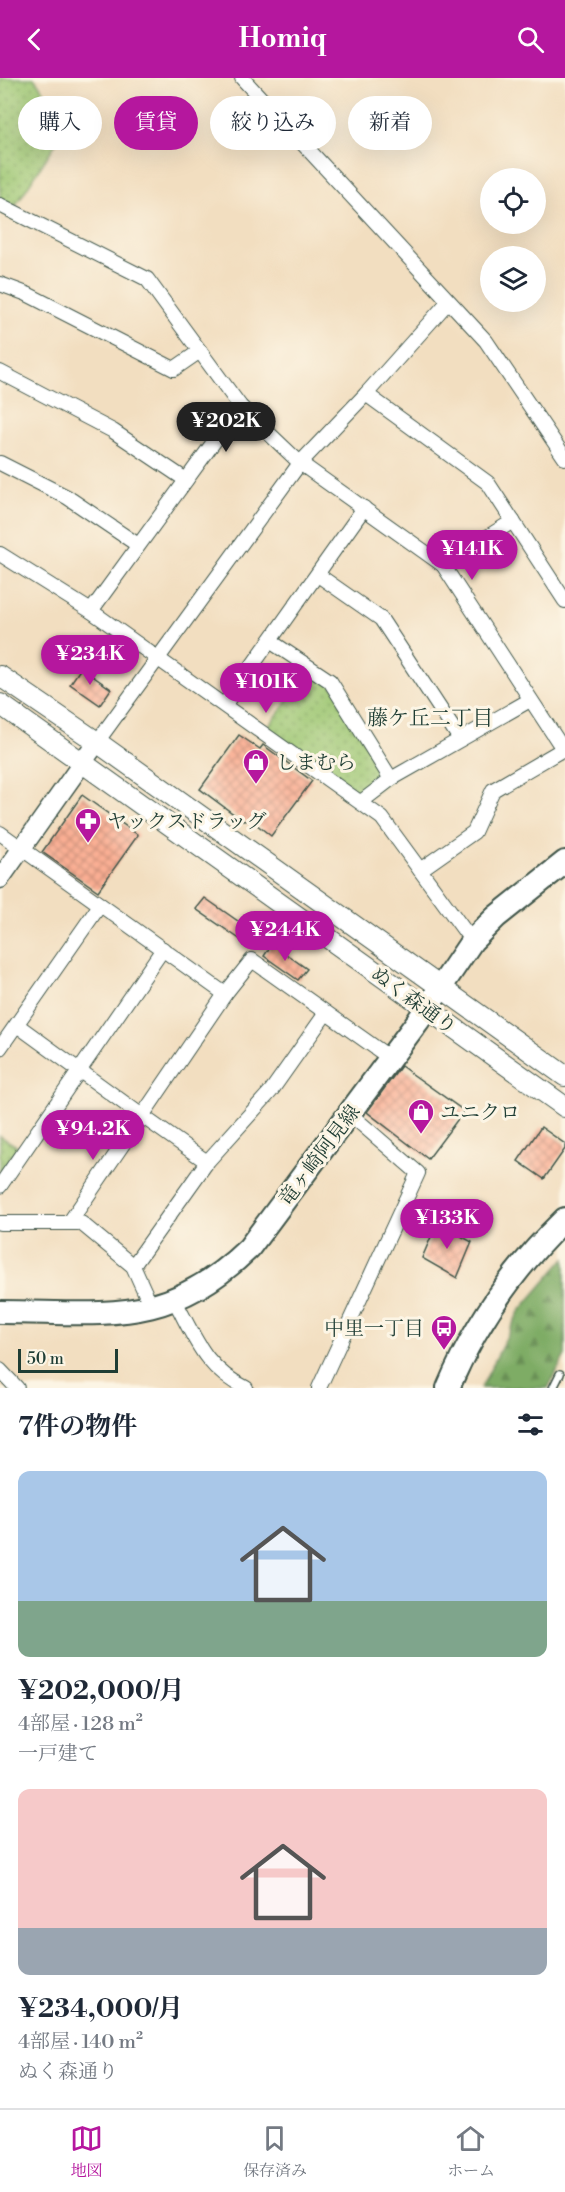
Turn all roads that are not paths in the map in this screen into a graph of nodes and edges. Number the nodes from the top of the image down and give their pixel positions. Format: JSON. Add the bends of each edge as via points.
{"nodes":[{"id":1,"x":242,"y":78,"type":"edge"},
{"id":2,"x":0,"y":205,"type":"edge"},
{"id":3,"x":0,"y":284,"type":"edge"},
{"id":4,"x":448,"y":302,"type":"junction"},
{"id":5,"x":200,"y":351,"type":"junction"},
{"id":6,"x":0,"y":372,"type":"edge"},
{"id":7,"x":366,"y":394,"type":"junction"},
{"id":8,"x":240,"y":406,"type":"junction"},
{"id":9,"x":565,"y":458,"type":"edge"},
{"id":10,"x":300,"y":463,"type":"junction"},
{"id":11,"x":0,"y":464,"type":"edge"},
{"id":12,"x":186,"y":480,"type":"junction"},
{"id":13,"x":364,"y":508,"type":"junction"},
{"id":14,"x":513,"y":521,"type":"junction"},
{"id":15,"x":138,"y":545,"type":"junction"},
{"id":16,"x":0,"y":554,"type":"edge"},
{"id":17,"x":443,"y":565,"type":"junction"},
{"id":18,"x":318,"y":575,"type":"junction"},
{"id":19,"x":565,"y":601,"type":"edge"},
{"id":20,"x":91,"y":611,"type":"junction"},
{"id":21,"x":270,"y":641,"type":"junction"},
{"id":22,"x":158,"y":659,"type":"junction"},
{"id":23,"x":0,"y":676,"type":"edge"},
{"id":24,"x":530,"y":700,"type":"junction"},
{"id":25,"x":0,"y":704,"type":"edge"},
{"id":26,"x":225,"y":704,"type":"junction"},
{"id":27,"x":460,"y":739,"type":"junction"},
{"id":28,"x":97,"y":742,"type":"junction"},
{"id":29,"x":564,"y":750,"type":"edge"},
{"id":30,"x":83,"y":762,"type":"junction"},
{"id":31,"x":391,"y":779,"type":"junction"},
{"id":32,"x":361,"y":802,"type":"junction"},
{"id":33,"x":0,"y":833,"type":"edge"},
{"id":34,"x":22,"y":849,"type":"junction"},
{"id":35,"x":565,"y":862,"type":"edge"},
{"id":36,"x":420,"y":870,"type":"junction"},
{"id":37,"x":0,"y":879,"type":"edge"},
{"id":38,"x":100,"y":905,"type":"junction"},
{"id":39,"x":472,"y":941,"type":"junction"},
{"id":40,"x":163,"y":949,"type":"junction"},
{"id":41,"x":440,"y":987,"type":"junction"},
{"id":42,"x":225,"y":994,"type":"junction"},
{"id":43,"x":427,"y":1008,"type":"junction"},
{"id":44,"x":326,"y":1013,"type":"junction"},
{"id":45,"x":17,"y":1025,"type":"junction"},
{"id":46,"x":0,"y":1048,"type":"edge"},
{"id":47,"x":390,"y":1058,"type":"junction"},
{"id":48,"x":79,"y":1072,"type":"junction"},
{"id":49,"x":565,"y":1076,"type":"edge"},
{"id":50,"x":565,"y":1107,"type":"edge"},
{"id":51,"x":350,"y":1114,"type":"junction"},
{"id":52,"x":142,"y":1116,"type":"junction"},
{"id":53,"x":207,"y":1162,"type":"junction"},
{"id":54,"x":0,"y":1186,"type":"edge"},
{"id":55,"x":565,"y":1219,"type":"edge"},
{"id":56,"x":0,"y":1223,"type":"edge"},
{"id":57,"x":69,"y":1223,"type":"junction"},
{"id":58,"x":133,"y":1266,"type":"junction"},
{"id":59,"x":175,"y":1301,"type":"junction"},
{"id":60,"x":152,"y":1308,"type":"junction"},
{"id":61,"x":0,"y":1312,"type":"edge"},
{"id":62,"x":0,"y":1370,"type":"edge"},
{"id":63,"x":560,"y":1374,"type":"dead end"},
{"id":64,"x":222,"y":1383,"type":"edge"},
{"id":65,"x":17,"y":1388,"type":"edge"},
{"id":66,"x":246,"y":1388,"type":"edge"},
{"id":67,"x":320,"y":1388,"type":"edge"},
{"id":68,"x":448,"y":1388,"type":"edge"},
{"id":69,"x":553,"y":1388,"type":"edge"}],
"edges":[{"from":1,"to":4,"type":"street"},
{"from":2,"to":5,"type":"street","via":[[147,279]]},
{"from":3,"to":5,"type":"street","via":[[174,369]]},
{"from":4,"to":7,"type":"street"},
{"from":4,"to":9,"type":"street","via":[[486,341]]},
{"from":5,"to":8,"type":"street"},
{"from":6,"to":12,"type":"street","via":[[113,431]]},
{"from":7,"to":10,"type":"street"},
{"from":7,"to":14,"type":"street","via":[[488,483]]},
{"from":8,"to":10,"type":"street"},
{"from":8,"to":12,"type":"street"},
{"from":10,"to":13,"type":"street"},
{"from":10,"to":22,"type":"street"},
{"from":11,"to":15,"type":"street","via":[[67,497]]},
{"from":12,"to":15,"type":"street"},
{"from":13,"to":17,"type":"street"},
{"from":13,"to":18,"type":"street"},
{"from":14,"to":17,"type":"street"},
{"from":14,"to":19,"type":"street"},
{"from":15,"to":20,"type":"street"},
{"from":16,"to":20,"type":"street"},
{"from":17,"to":24,"type":"street"},
{"from":18,"to":21,"type":"street"},
{"from":18,"to":27,"type":"street","via":[[381,619]]},
{"from":20,"to":22,"type":"street"},
{"from":21,"to":26,"type":"street"},
{"from":21,"to":31,"type":"street","via":[[330,681]]},
{"from":22,"to":26,"type":"street"},
{"from":22,"to":28,"type":"street"},
{"from":23,"to":28,"type":"main road","name":"ぬく森通り"},
{"from":24,"to":27,"type":"street"},
{"from":24,"to":29,"type":"street"},
{"from":25,"to":30,"type":"main road","name":"ぬく森通り"},
{"from":26,"to":32,"type":"street"},
{"from":27,"to":31,"type":"street"},
{"from":28,"to":30,"type":"street"},
{"from":28,"to":41,"type":"main road","name":"ぬく森通り"},
{"from":29,"to":36,"type":"street","via":[[493,790],[474,832]]},
{"from":30,"to":34,"type":"street"},
{"from":30,"to":43,"type":"main road","name":"ぬく森通り"},
{"from":31,"to":32,"type":"street"},
{"from":32,"to":36,"type":"street","via":[[382,819]]},
{"from":33,"to":34,"type":"street"},
{"from":34,"to":37,"type":"street"},
{"from":34,"to":38,"type":"street"},
{"from":35,"to":39,"type":"main road","name":"竜ヶ崎阿見線"},
{"from":36,"to":39,"type":"street"},
{"from":38,"to":40,"type":"street"},
{"from":38,"to":45,"type":"street"},
{"from":39,"to":41,"type":"main road","name":"竜ヶ崎阿見線"},
{"from":40,"to":42,"type":"street"},
{"from":40,"to":48,"type":"street"},
{"from":41,"to":43,"type":"main road","name":"竜ヶ崎阿見線"},
{"from":41,"to":49,"type":"main road","name":"ぬく森通り"},
{"from":42,"to":44,"type":"street","via":[[252,960]]},
{"from":42,"to":52,"type":"street"},
{"from":43,"to":47,"type":"main road","name":"竜ヶ崎阿見線"},
{"from":43,"to":50,"type":"main road","name":"ぬく森通り"},
{"from":44,"to":47,"type":"street"},
{"from":44,"to":53,"type":"street","via":[[271,1091]]},
{"from":45,"to":46,"type":"street"},
{"from":45,"to":48,"type":"street"},
{"from":47,"to":51,"type":"main road","name":"竜ヶ崎阿見線"},
{"from":48,"to":52,"type":"street"},
{"from":48,"to":54,"type":"street"},
{"from":51,"to":59,"type":"main road","name":"竜ヶ崎阿見線","via":[[249,1248],[216,1278]]},
{"from":51,"to":67,"type":"street","via":[[418,1173]]},
{"from":52,"to":53,"type":"street"},
{"from":52,"to":57,"type":"street"},
{"from":53,"to":58,"type":"street"},
{"from":55,"to":68,"type":"main road","via":[[505,1287],[473,1337]]},
{"from":56,"to":57,"type":"street"},
{"from":57,"to":58,"type":"street","via":[[81,1223]]},
{"from":58,"to":60,"type":"street"},
{"from":59,"to":60,"type":"main road","name":"竜ヶ崎阿見線"},
{"from":59,"to":64,"type":"street"},
{"from":60,"to":61,"type":"main road","name":"竜ヶ崎阿見線","via":[[111,1313]]},
{"from":62,"to":65,"type":"street"},
{"from":63,"to":69,"type":"lane"},
{"from":64,"to":66,"type":"street"}]}
